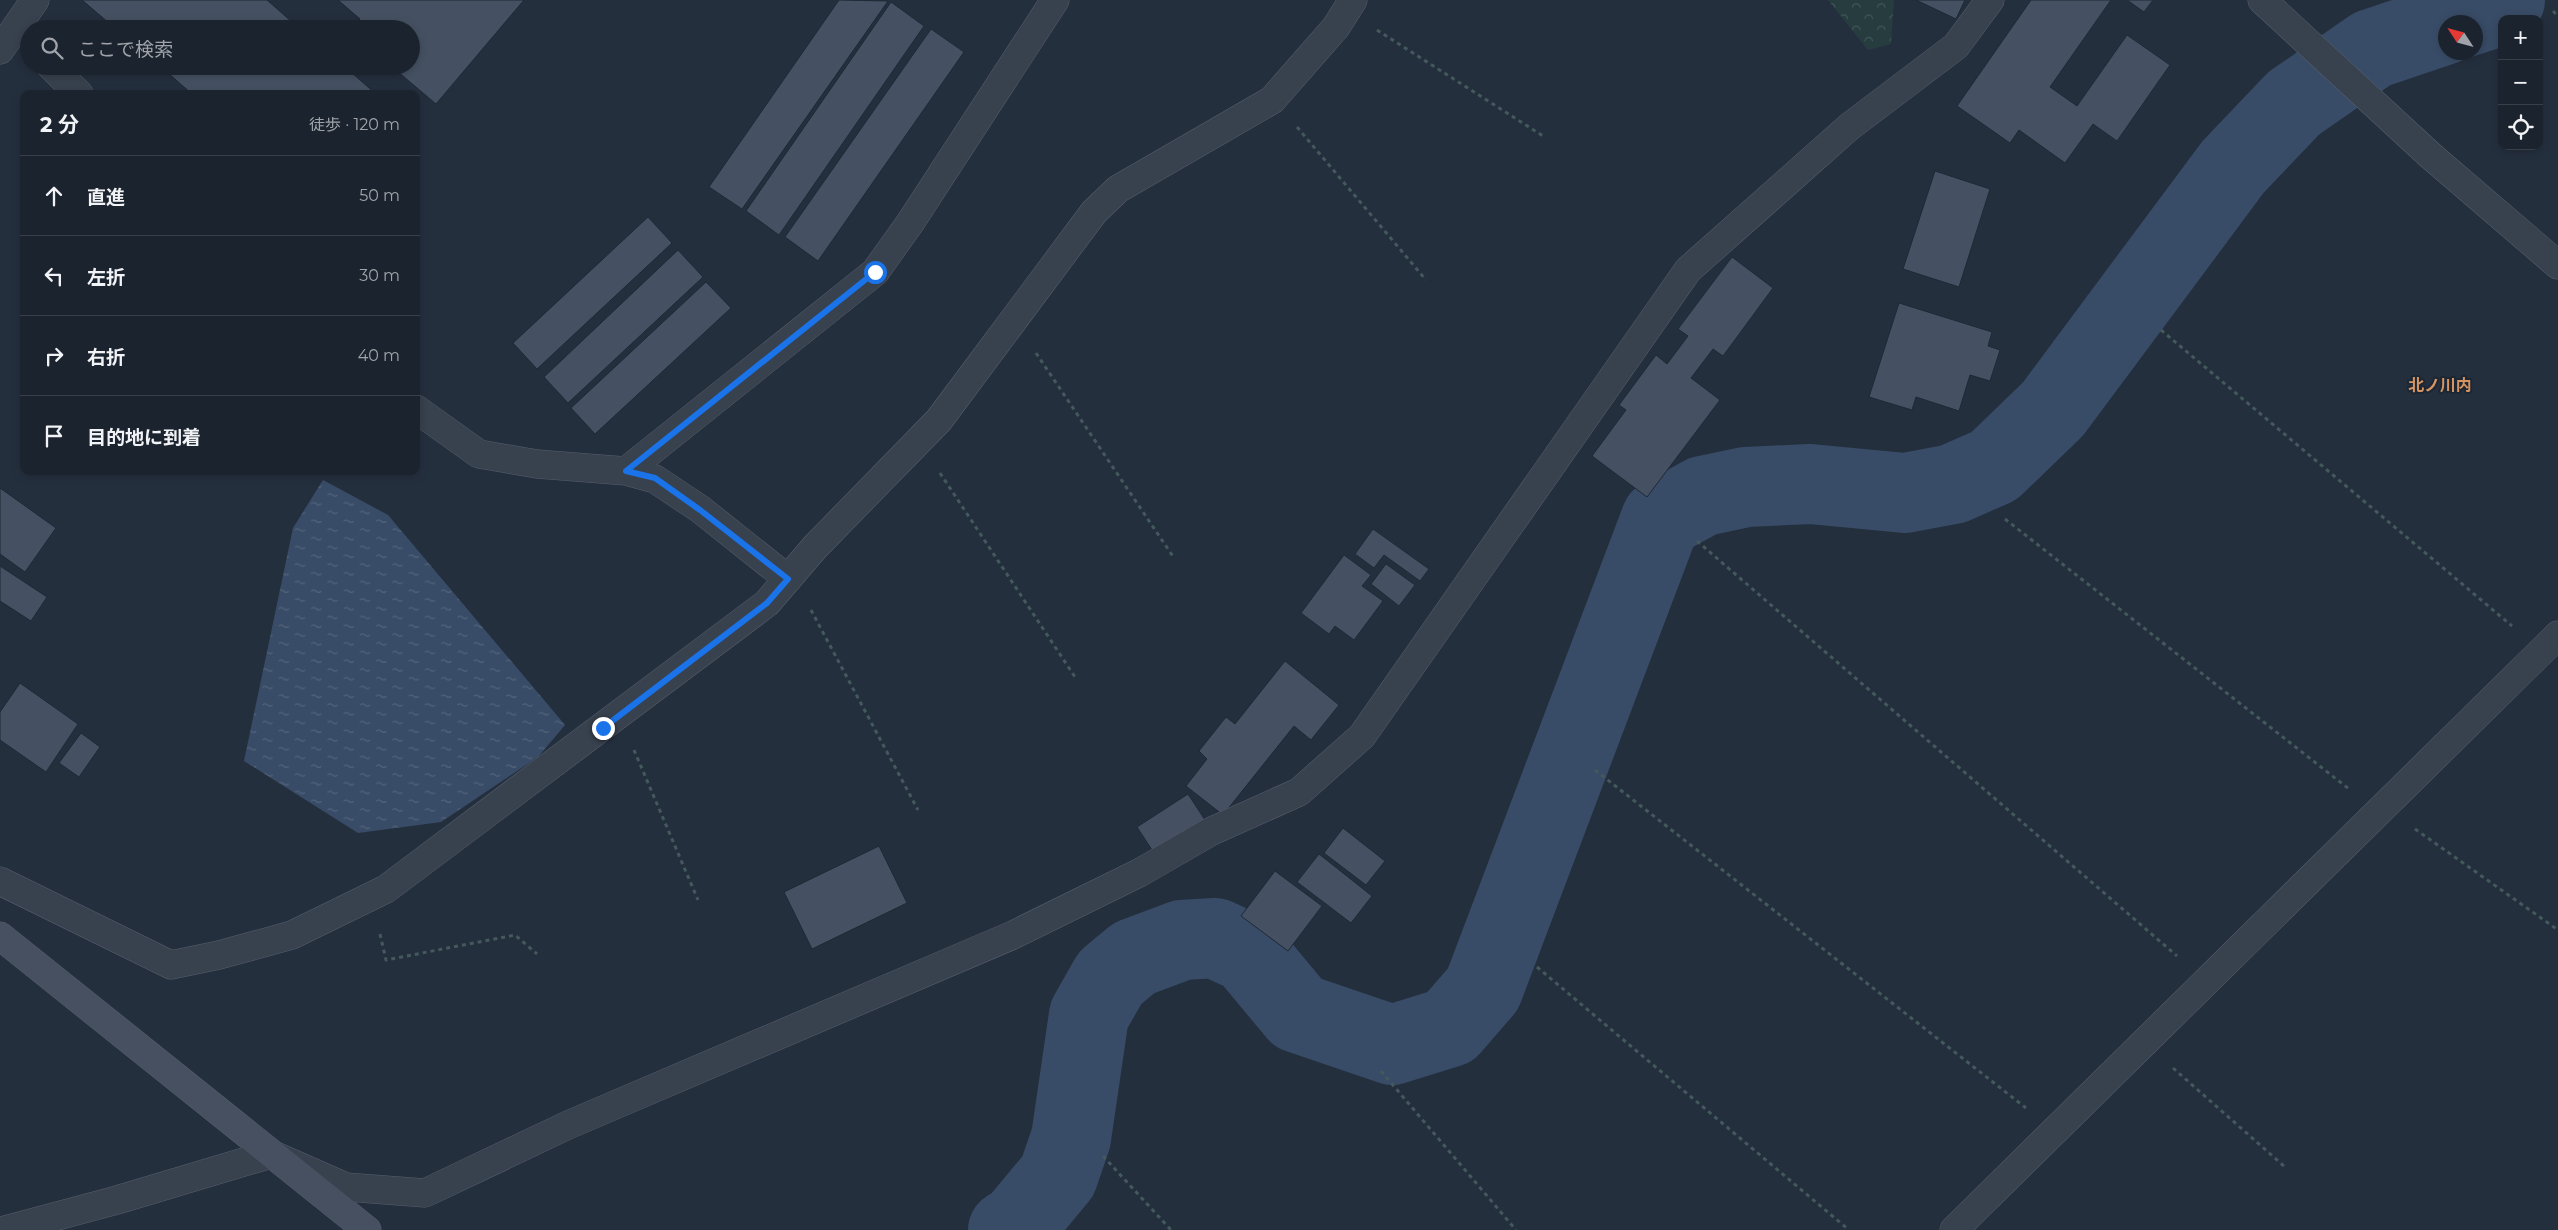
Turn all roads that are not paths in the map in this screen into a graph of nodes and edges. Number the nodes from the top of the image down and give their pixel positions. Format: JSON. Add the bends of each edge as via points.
{"nodes":[{"id":1,"x":35,"y":0,"type":"edge"},
{"id":2,"x":1055,"y":0,"type":"edge"},
{"id":3,"x":1354,"y":0,"type":"edge"},
{"id":4,"x":1990,"y":0,"type":"edge"},
{"id":5,"x":2262,"y":0,"type":"edge"},
{"id":6,"x":25,"y":20,"type":"edge"},
{"id":7,"x":20,"y":30,"type":"edge"},
{"id":8,"x":14,"y":42,"type":"edge"},
{"id":9,"x":60,"y":75,"type":"edge"},
{"id":10,"x":75,"y":90,"type":"edge"},
{"id":11,"x":2558,"y":265,"type":"edge"},
{"id":12,"x":420,"y":412,"type":"edge"},
{"id":13,"x":626,"y":471,"type":"junction"},
{"id":14,"x":788,"y":579,"type":"junction"},
{"id":15,"x":2558,"y":636,"type":"edge"},
{"id":16,"x":0,"y":882,"type":"edge"},
{"id":17,"x":0,"y":936,"type":"edge"},
{"id":18,"x":271,"y":1154,"type":"junction"},
{"id":19,"x":5,"y":1230,"type":"edge"},
{"id":20,"x":367,"y":1230,"type":"edge"},
{"id":21,"x":1954,"y":1230,"type":"edge"}],
"edges":[{"from":1,"to":6,"type":"street"},
{"from":2,"to":13,"type":"street","via":[[875,272]]},
{"from":3,"to":14,"type":"street","via":[[1336,27],[1272,100],[1127,184],[1094,212],[940,420],[815,547]]},
{"from":4,"to":18,"type":"street","via":[[1956,46],[1849,127],[1688,270],[1362,736],[1299,792],[1212,831],[1139,873],[1012,934],[568,1125],[425,1193],[346,1187]]},
{"from":5,"to":11,"type":"street","via":[[2431,156]]},
{"from":7,"to":8,"type":"street"},
{"from":9,"to":10,"type":"street"},
{"from":12,"to":13,"type":"street","via":[[479,454],[537,464]]},
{"from":13,"to":14,"type":"street","via":[[655,478]]},
{"from":14,"to":16,"type":"street","via":[[767,603],[386,889],[292,935],[171,965]]},
{"from":15,"to":21,"type":"street"},
{"from":17,"to":18,"type":"street"},
{"from":18,"to":19,"type":"street"},
{"from":18,"to":20,"type":"street"}]}
